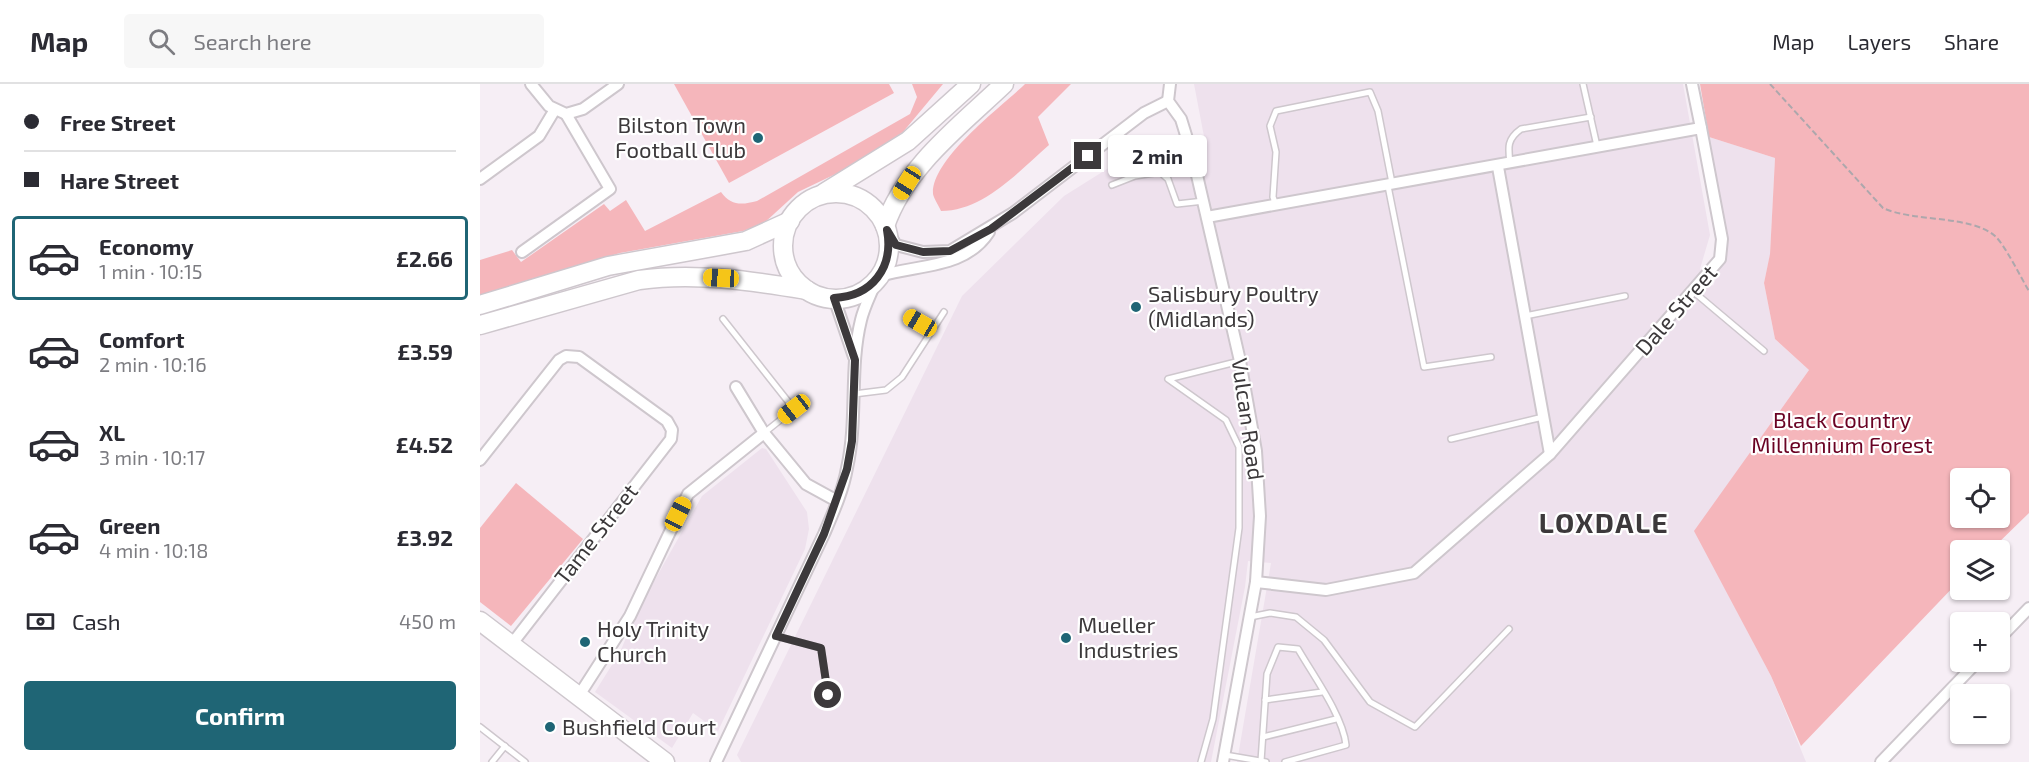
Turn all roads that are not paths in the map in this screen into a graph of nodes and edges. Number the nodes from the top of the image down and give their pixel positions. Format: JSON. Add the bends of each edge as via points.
{"nodes":[{"id":1,"x":531,"y":84,"type":"edge"},
{"id":2,"x":618,"y":84,"type":"edge"},
{"id":3,"x":971,"y":84,"type":"edge"},
{"id":4,"x":1004,"y":84,"type":"edge"},
{"id":5,"x":1170,"y":84,"type":"edge"},
{"id":6,"x":1583,"y":84,"type":"edge"},
{"id":7,"x":1692,"y":84,"type":"edge"},
{"id":8,"x":1168,"y":100,"type":"junction"},
{"id":9,"x":560,"y":113,"type":"junction"},
{"id":10,"x":1591,"y":117,"type":"junction"},
{"id":11,"x":1701,"y":128,"type":"junction"},
{"id":12,"x":1597,"y":148,"type":"junction"},
{"id":13,"x":1510,"y":164,"type":"junction"},
{"id":14,"x":1498,"y":167,"type":"junction"},
{"id":15,"x":480,"y":178,"type":"edge"},
{"id":16,"x":1112,"y":185,"type":"dead end"},
{"id":17,"x":1390,"y":185,"type":"junction"},
{"id":18,"x":820,"y":195,"type":"junction"},
{"id":19,"x":1204,"y":201,"type":"junction"},
{"id":20,"x":1276,"y":205,"type":"junction"},
{"id":21,"x":1207,"y":217,"type":"junction"},
{"id":22,"x":790,"y":221,"type":"junction"},
{"id":23,"x":886,"y":228,"type":"junction"},
{"id":24,"x":991,"y":229,"type":"junction"},
{"id":25,"x":522,"y":252,"type":"dead end"},
{"id":26,"x":878,"y":278,"type":"junction"},
{"id":27,"x":807,"y":290,"type":"junction"},
{"id":28,"x":1694,"y":292,"type":"junction"},
{"id":29,"x":1625,"y":296,"type":"dead end"},
{"id":30,"x":834,"y":298,"type":"junction"},
{"id":31,"x":480,"y":305,"type":"edge"},
{"id":32,"x":944,"y":312,"type":"dead end"},
{"id":33,"x":1525,"y":315,"type":"junction"},
{"id":34,"x":910,"y":317,"type":"dead end"},
{"id":35,"x":723,"y":319,"type":"dead end"},
{"id":36,"x":480,"y":325,"type":"edge"},
{"id":37,"x":931,"y":330,"type":"junction"},
{"id":38,"x":1764,"y":351,"type":"dead end"},
{"id":39,"x":1491,"y":357,"type":"dead end"},
{"id":40,"x":855,"y":360,"type":"junction"},
{"id":41,"x":1240,"y":361,"type":"junction"},
{"id":42,"x":736,"y":387,"type":"dead end"},
{"id":43,"x":854,"y":394,"type":"junction"},
{"id":44,"x":1543,"y":417,"type":"junction"},
{"id":45,"x":764,"y":433,"type":"junction"},
{"id":46,"x":1451,"y":439,"type":"dead end"},
{"id":47,"x":1550,"y":454,"type":"junction"},
{"id":48,"x":480,"y":460,"type":"edge"},
{"id":49,"x":837,"y":501,"type":"junction"},
{"id":50,"x":1256,"y":582,"type":"junction"},
{"id":51,"x":2029,"y":608,"type":"edge"},
{"id":52,"x":1250,"y":616,"type":"junction"},
{"id":53,"x":480,"y":621,"type":"edge"},
{"id":54,"x":2010,"y":628,"type":"edge"},
{"id":55,"x":1509,"y":629,"type":"dead end"},
{"id":56,"x":776,"y":636,"type":"junction"},
{"id":57,"x":511,"y":645,"type":"junction"},
{"id":58,"x":1967,"y":672,"type":"edge"},
{"id":59,"x":1322,"y":692,"type":"junction"},
{"id":60,"x":828,"y":695,"type":"dead end"},
{"id":61,"x":578,"y":697,"type":"junction"},
{"id":62,"x":1265,"y":700,"type":"junction"},
{"id":63,"x":1336,"y":719,"type":"junction"},
{"id":64,"x":480,"y":727,"type":"edge"},
{"id":65,"x":1263,"y":737,"type":"junction"},
{"id":66,"x":505,"y":746,"type":"junction"},
{"id":67,"x":1224,"y":759,"type":"edge"},
{"id":68,"x":1263,"y":761,"type":"edge"},
{"id":69,"x":492,"y":762,"type":"edge"},
{"id":70,"x":525,"y":762,"type":"edge"},
{"id":71,"x":665,"y":762,"type":"edge"},
{"id":72,"x":716,"y":762,"type":"edge"},
{"id":73,"x":1201,"y":762,"type":"edge"},
{"id":74,"x":1285,"y":762,"type":"edge"},
{"id":75,"x":1881,"y":762,"type":"edge"}],
"edges":[{"from":1,"to":9,"type":"street"},
{"from":2,"to":9,"type":"street","via":[[583,109]]},
{"from":3,"to":18,"type":"highway","via":[[908,141]]},
{"from":4,"to":23,"type":"highway","via":[[922,164],[897,200]]},
{"from":5,"to":8,"type":"street"},
{"from":6,"to":10,"type":"lane"},
{"from":7,"to":11,"type":"street","name":"Dale Street"},
{"from":8,"to":19,"type":"street","name":"Vulcan Road","via":[[1180,119]]},
{"from":8,"to":24,"type":"street","via":[[1144,113]]},
{"from":9,"to":15,"type":"street","via":[[539,136]]},
{"from":9,"to":25,"type":"street","via":[[610,189]]},
{"from":10,"to":12,"type":"lane"},
{"from":10,"to":13,"type":"lane","via":[[1521,129],[1507,145]]},
{"from":11,"to":12,"type":"street"},
{"from":11,"to":28,"type":"street","name":"Dale Street","via":[[1722,238],[1720,259]]},
{"from":12,"to":13,"type":"street"},
{"from":13,"to":14,"type":"street"},
{"from":14,"to":17,"type":"street"},
{"from":14,"to":33,"type":"street"},
{"from":16,"to":19,"type":"lane","via":[[1160,172],[1168,179],[1177,204]]},
{"from":17,"to":20,"type":"street"},
{"from":17,"to":20,"type":"lane","via":[[1378,111],[1370,92],[1276,111],[1269,126],[1276,152]]},
{"from":17,"to":39,"type":"lane","via":[[1424,367]]},
{"from":18,"to":22,"type":"highway","via":[[802,205]]},
{"from":18,"to":23,"type":"highway","via":[[839,193],[858,198],[874,209]]},
{"from":19,"to":21,"type":"street","name":"Vulcan Road"},
{"from":20,"to":21,"type":"street"},
{"from":21,"to":41,"type":"street","name":"Vulcan Road"},
{"from":22,"to":27,"type":"highway","via":[[783,242],[785,259],[795,279]]},
{"from":22,"to":31,"type":"highway","via":[[746,241],[608,266]]},
{"from":23,"to":24,"type":"street","via":[[896,245],[923,252],[950,251]]},
{"from":23,"to":26,"type":"highway","via":[[888,255]]},
{"from":24,"to":26,"type":"street","via":[[980,245],[955,261]]},
{"from":26,"to":30,"type":"highway","via":[[855,295]]},
{"from":26,"to":40,"type":"street","via":[[861,320]]},
{"from":27,"to":30,"type":"highway"},
{"from":27,"to":36,"type":"highway","via":[[737,279],[664,277],[639,280]]},
{"from":28,"to":38,"type":"lane"},
{"from":28,"to":47,"type":"street","name":"Dale Street"},
{"from":29,"to":33,"type":"lane"},
{"from":30,"to":40,"type":"street"},
{"from":32,"to":37,"type":"lane"},
{"from":33,"to":44,"type":"street"},
{"from":34,"to":37,"type":"lane"},
{"from":35,"to":45,"type":"lane","via":[[794,409]]},
{"from":37,"to":43,"type":"lane","via":[[902,378],[886,390]]},
{"from":40,"to":43,"type":"street"},
{"from":41,"to":50,"type":"street","name":"Vulcan Road","via":[[1256,451],[1260,516]]},
{"from":41,"to":73,"type":"lane","via":[[1168,379],[1226,420],[1239,447],[1239,528],[1213,719]]},
{"from":42,"to":45,"type":"street"},
{"from":43,"to":49,"type":"street","via":[[847,469]]},
{"from":44,"to":46,"type":"lane"},
{"from":44,"to":47,"type":"street"},
{"from":45,"to":49,"type":"street","via":[[806,484]]},
{"from":45,"to":61,"type":"street","via":[[688,494],[630,616]]},
{"from":47,"to":50,"type":"street","name":"Dale Street","via":[[1414,573],[1326,590]]},
{"from":48,"to":57,"type":"street","name":"Tame Street","via":[[559,360],[567,356],[579,357],[667,421],[672,430],[671,439]]},
{"from":49,"to":56,"type":"street"},
{"from":50,"to":52,"type":"street","name":"Vulcan Road"},
{"from":51,"to":54,"type":"street"},
{"from":52,"to":55,"type":"lane","via":[[1270,613],[1296,617],[1324,640],[1370,702],[1414,727]]},
{"from":52,"to":67,"type":"street","name":"Vulcan Road"},
{"from":53,"to":57,"type":"highway"},
{"from":56,"to":60,"type":"lane","via":[[821,648]]},
{"from":56,"to":72,"type":"street"},
{"from":57,"to":61,"type":"highway"},
{"from":58,"to":75,"type":"street"},
{"from":59,"to":62,"type":"lane"},
{"from":59,"to":62,"type":"lane","via":[[1298,650],[1278,647],[1267,674]]},
{"from":59,"to":63,"type":"lane"},
{"from":61,"to":71,"type":"highway"},
{"from":62,"to":65,"type":"lane"},
{"from":63,"to":65,"type":"lane"},
{"from":63,"to":74,"type":"lane","via":[[1346,745]]},
{"from":64,"to":66,"type":"lane"},
{"from":65,"to":68,"type":"lane"},
{"from":66,"to":69,"type":"lane"},
{"from":66,"to":70,"type":"lane"},
{"from":67,"to":68,"type":"lane"}]}
